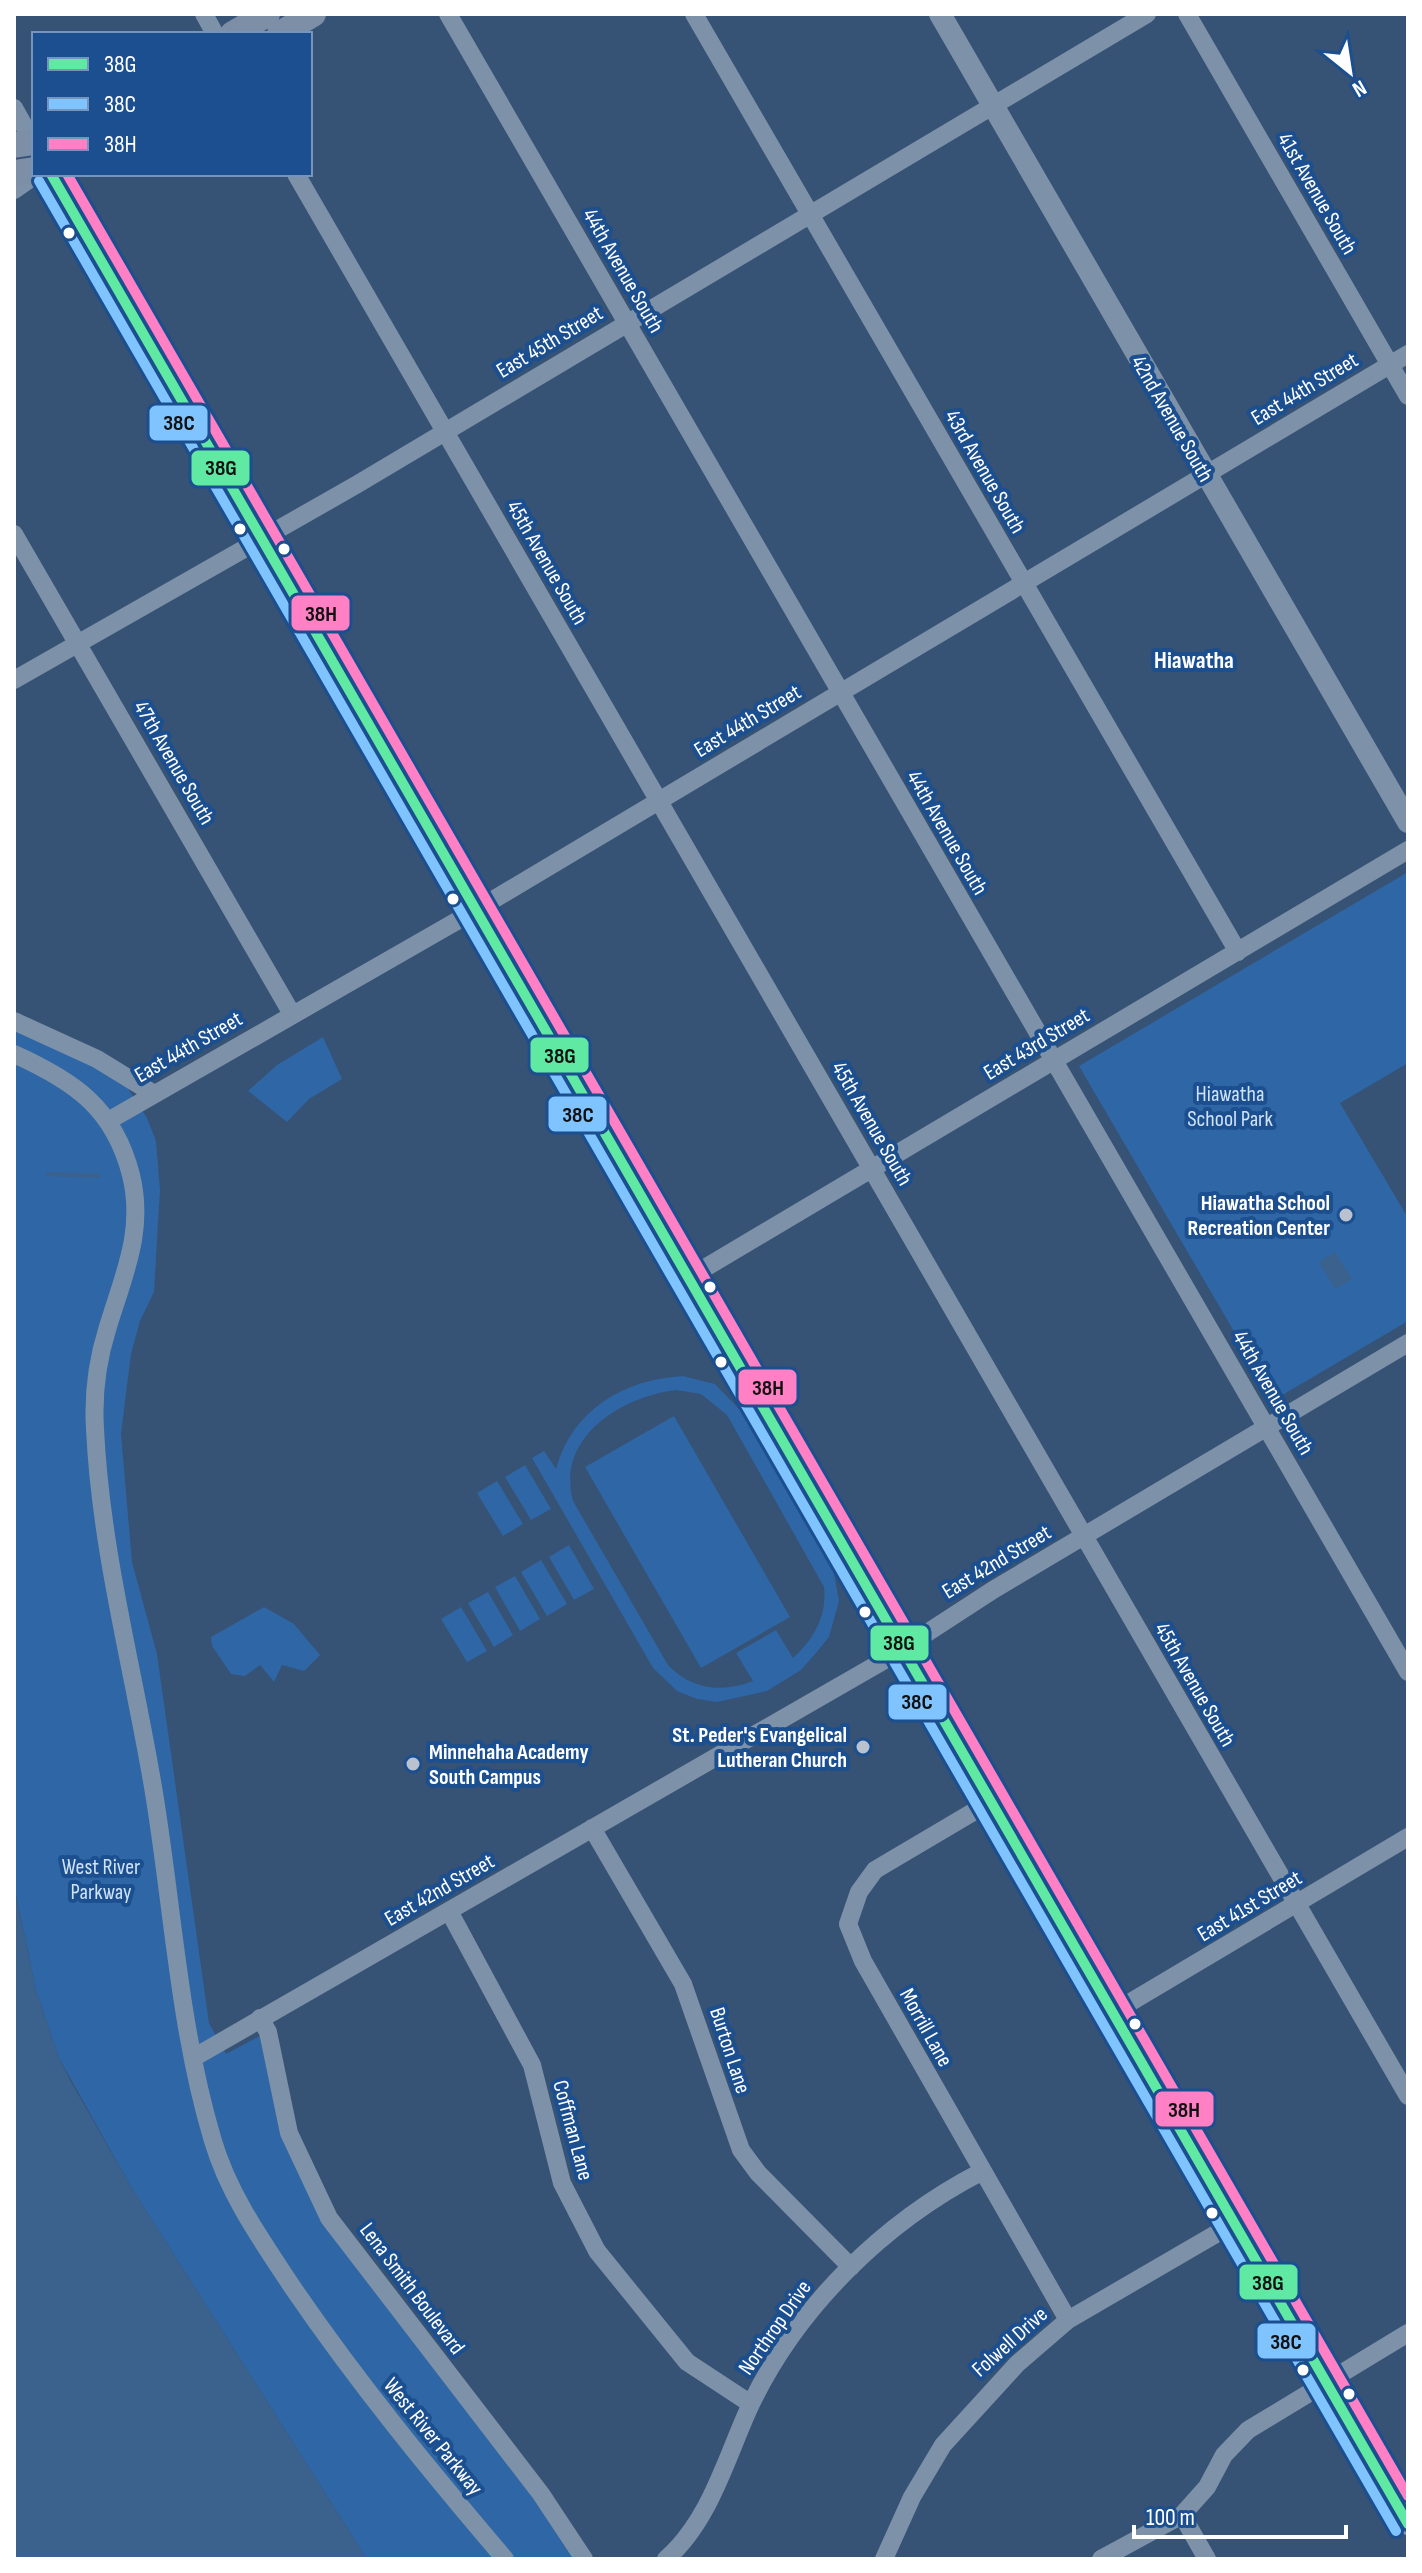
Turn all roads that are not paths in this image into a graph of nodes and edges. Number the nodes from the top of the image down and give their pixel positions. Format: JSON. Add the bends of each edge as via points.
{"nodes":[{"id":1,"x":204,"y":14,"type":"edge"},
{"id":2,"x":267,"y":14,"type":"edge"},
{"id":3,"x":313,"y":14,"type":"edge"},
{"id":4,"x":448,"y":14,"type":"edge"},
{"id":5,"x":694,"y":14,"type":"edge"},
{"id":6,"x":940,"y":14,"type":"edge"},
{"id":7,"x":1147,"y":14,"type":"edge"},
{"id":8,"x":1187,"y":14,"type":"edge"},
{"id":9,"x":214,"y":32,"type":"edge"},
{"id":10,"x":236,"y":32,"type":"edge"},
{"id":11,"x":283,"y":32,"type":"edge"},
{"id":12,"x":993,"y":105,"type":"junction"},
{"id":13,"x":14,"y":108,"type":"edge"},
{"id":14,"x":29,"y":143,"type":"edge"},
{"id":15,"x":32,"y":175,"type":"edge"},
{"id":16,"x":52,"y":176,"type":"edge"},
{"id":17,"x":297,"y":176,"type":"edge"},
{"id":18,"x":14,"y":190,"type":"edge"},
{"id":19,"x":811,"y":213,"type":"junction"},
{"id":20,"x":628,"y":323,"type":"junction"},
{"id":21,"x":1408,"y":354,"type":"edge"},
{"id":22,"x":1390,"y":365,"type":"junction"},
{"id":23,"x":1408,"y":396,"type":"edge"},
{"id":24,"x":444,"y":431,"type":"junction"},
{"id":25,"x":1206,"y":474,"type":"junction"},
{"id":26,"x":14,"y":534,"type":"edge"},
{"id":27,"x":260,"y":539,"type":"junction"},
{"id":28,"x":1022,"y":583,"type":"junction"},
{"id":29,"x":79,"y":643,"type":"junction"},
{"id":30,"x":14,"y":680,"type":"edge"},
{"id":31,"x":839,"y":692,"type":"junction"},
{"id":32,"x":660,"y":800,"type":"junction"},
{"id":33,"x":1408,"y":822,"type":"edge"},
{"id":34,"x":1408,"y":850,"type":"edge"},
{"id":35,"x":476,"y":910,"type":"junction"},
{"id":36,"x":1238,"y":952,"type":"junction"},
{"id":37,"x":292,"y":1014,"type":"junction"},
{"id":38,"x":14,"y":1021,"type":"edge"},
{"id":39,"x":14,"y":1054,"type":"edge"},
{"id":40,"x":1054,"y":1061,"type":"junction"},
{"id":41,"x":154,"y":1094,"type":"junction"},
{"id":42,"x":108,"y":1121,"type":"junction"},
{"id":43,"x":872,"y":1169,"type":"junction"},
{"id":44,"x":688,"y":1278,"type":"junction"},
{"id":45,"x":1408,"y":1343,"type":"edge"},
{"id":46,"x":1268,"y":1428,"type":"junction"},
{"id":47,"x":1083,"y":1536,"type":"junction"},
{"id":48,"x":904,"y":1648,"type":"junction"},
{"id":49,"x":1408,"y":1672,"type":"edge"},
{"id":50,"x":990,"y":1802,"type":"junction"},
{"id":51,"x":592,"y":1828,"type":"junction"},
{"id":52,"x":1408,"y":1837,"type":"edge"},
{"id":53,"x":1296,"y":1904,"type":"junction"},
{"id":54,"x":449,"y":1911,"type":"junction"},
{"id":55,"x":1114,"y":2012,"type":"junction"},
{"id":56,"x":260,"y":2018,"type":"junction"},
{"id":57,"x":193,"y":2058,"type":"junction"},
{"id":58,"x":1408,"y":2096,"type":"edge"},
{"id":59,"x":981,"y":2172,"type":"junction"},
{"id":60,"x":1233,"y":2224,"type":"junction"},
{"id":61,"x":851,"y":2267,"type":"junction"},
{"id":62,"x":1068,"y":2320,"type":"junction"},
{"id":63,"x":1408,"y":2333,"type":"edge"},
{"id":64,"x":1326,"y":2381,"type":"junction"},
{"id":65,"x":751,"y":2404,"type":"junction"},
{"id":66,"x":1182,"y":2515,"type":"junction"},
{"id":67,"x":1408,"y":2524,"type":"edge"},
{"id":68,"x":505,"y":2559,"type":"edge"},
{"id":69,"x":584,"y":2559,"type":"edge"},
{"id":70,"x":666,"y":2559,"type":"edge"},
{"id":71,"x":884,"y":2559,"type":"edge"},
{"id":72,"x":1101,"y":2559,"type":"edge"},
{"id":73,"x":1207,"y":2559,"type":"edge"}],
"edges":[{"from":1,"to":9,"type":"street"},
{"from":2,"to":10,"type":"main road"},
{"from":3,"to":11,"type":"main road"},
{"from":4,"to":20,"type":"street","name":"44th Avenue South"},
{"from":5,"to":19,"type":"street","name":"43rd Avenue South"},
{"from":6,"to":12,"type":"street","name":"42nd Avenue South"},
{"from":7,"to":12,"type":"street","name":"East 45th Street"},
{"from":8,"to":22,"type":"street","name":"41st Avenue South"},
{"from":12,"to":19,"type":"street","name":"East 45th Street"},
{"from":12,"to":25,"type":"street","name":"42nd Avenue South"},
{"from":13,"to":14,"type":"street"},
{"from":15,"to":18,"type":"street"},
{"from":16,"to":27,"type":"street"},
{"from":17,"to":24,"type":"street","name":"45th Avenue South"},
{"from":19,"to":20,"type":"street","name":"East 45th Street"},
{"from":19,"to":28,"type":"street","name":"43rd Avenue South"},
{"from":20,"to":24,"type":"street","name":"East 45th Street"},
{"from":20,"to":31,"type":"street","name":"44th Avenue South"},
{"from":21,"to":22,"type":"street","name":"East 44th Street"},
{"from":22,"to":23,"type":"street","name":"41st Avenue South"},
{"from":22,"to":25,"type":"street","name":"East 44th Street"},
{"from":24,"to":27,"type":"street","name":"East 45th Street"},
{"from":24,"to":32,"type":"street","name":"45th Avenue South"},
{"from":25,"to":28,"type":"street","name":"East 44th Street"},
{"from":25,"to":33,"type":"street","name":"42nd Avenue South"},
{"from":26,"to":29,"type":"street","name":"47th Avenue South"},
{"from":27,"to":29,"type":"street","name":"East 45th Street"},
{"from":27,"to":35,"type":"street"},
{"from":28,"to":31,"type":"street","name":"East 44th Street"},
{"from":28,"to":36,"type":"street","name":"43rd Avenue South"},
{"from":29,"to":30,"type":"street","name":"East 45th Street"},
{"from":29,"to":37,"type":"street","name":"47th Avenue South"},
{"from":31,"to":32,"type":"street","name":"East 44th Street"},
{"from":31,"to":40,"type":"street","name":"44th Avenue South"},
{"from":32,"to":35,"type":"street","name":"East 44th Street"},
{"from":32,"to":43,"type":"street","name":"45th Avenue South"},
{"from":34,"to":36,"type":"street","name":"East 43rd Street"},
{"from":35,"to":37,"type":"street","name":"East 44th Street"},
{"from":35,"to":44,"type":"street"},
{"from":36,"to":40,"type":"street","name":"East 43rd Street"},
{"from":37,"to":41,"type":"street","name":"East 44th Street"},
{"from":38,"to":41,"type":"street","via":[[97,1059]]},
{"from":39,"to":42,"type":"street","name":"West River Parkway","via":[[64,1077]]},
{"from":40,"to":43,"type":"street","name":"East 43rd Street"},
{"from":40,"to":46,"type":"street","name":"44th Avenue South"},
{"from":41,"to":42,"type":"street","name":"East 44th Street"},
{"from":42,"to":57,"type":"street","name":"West River Parkway","via":[[129,1169],[136,1223],[94,1398],[100,1493],[116,1612],[155,1799]]},
{"from":43,"to":44,"type":"street","name":"East 43rd Street"},
{"from":43,"to":47,"type":"street","name":"45th Avenue South"},
{"from":44,"to":48,"type":"street"},
{"from":45,"to":46,"type":"street","name":"East 42nd Street"},
{"from":46,"to":47,"type":"street","name":"East 42nd Street"},
{"from":46,"to":49,"type":"street","name":"44th Avenue South"},
{"from":47,"to":48,"type":"street","name":"East 42nd Street"},
{"from":47,"to":53,"type":"street","name":"45th Avenue South"},
{"from":48,"to":50,"type":"street"},
{"from":48,"to":51,"type":"street","name":"East 42nd Street"},
{"from":50,"to":55,"type":"street"},
{"from":50,"to":59,"type":"street","name":"Morrill Lane","via":[[875,1870],[859,1892],[848,1924],[863,1961]]},
{"from":51,"to":54,"type":"street","name":"East 42nd Street"},
{"from":51,"to":61,"type":"street","name":"Burton Lane","via":[[683,1984],[741,2150]]},
{"from":52,"to":53,"type":"street","name":"East 41st Street"},
{"from":53,"to":55,"type":"street","name":"East 41st Street"},
{"from":53,"to":58,"type":"street","name":"45th Avenue South"},
{"from":54,"to":56,"type":"street","name":"East 42nd Street"},
{"from":54,"to":65,"type":"street","name":"Coffman Lane","via":[[532,2065],[562,2183],[597,2251],[687,2362]]},
{"from":55,"to":60,"type":"street"},
{"from":56,"to":57,"type":"street","name":"East 42nd Street"},
{"from":56,"to":69,"type":"street","name":"Lena Smith Boulevard","via":[[268,2032],[289,2133],[329,2218],[541,2494]]},
{"from":57,"to":68,"type":"street","name":"West River Parkway","via":[[222,2167],[255,2230],[364,2389]]},
{"from":59,"to":61,"type":"street","name":"Northrop Drive","via":[[938,2196]]},
{"from":59,"to":62,"type":"street","name":"Morrill Lane"},
{"from":60,"to":62,"type":"street","name":"Folwell Drive"},
{"from":60,"to":64,"type":"street"},
{"from":61,"to":65,"type":"street","name":"Northrop Drive","via":[[771,2365]]},
{"from":62,"to":71,"type":"street","name":"Folwell Drive","via":[[1017,2364],[943,2445]]},
{"from":63,"to":64,"type":"street"},
{"from":64,"to":66,"type":"street","via":[[1248,2430]]},
{"from":64,"to":67,"type":"street"},
{"from":65,"to":70,"type":"street","name":"Northrop Drive","via":[[701,2516],[686,2541]]},
{"from":66,"to":72,"type":"street"},
{"from":66,"to":73,"type":"street"}]}
